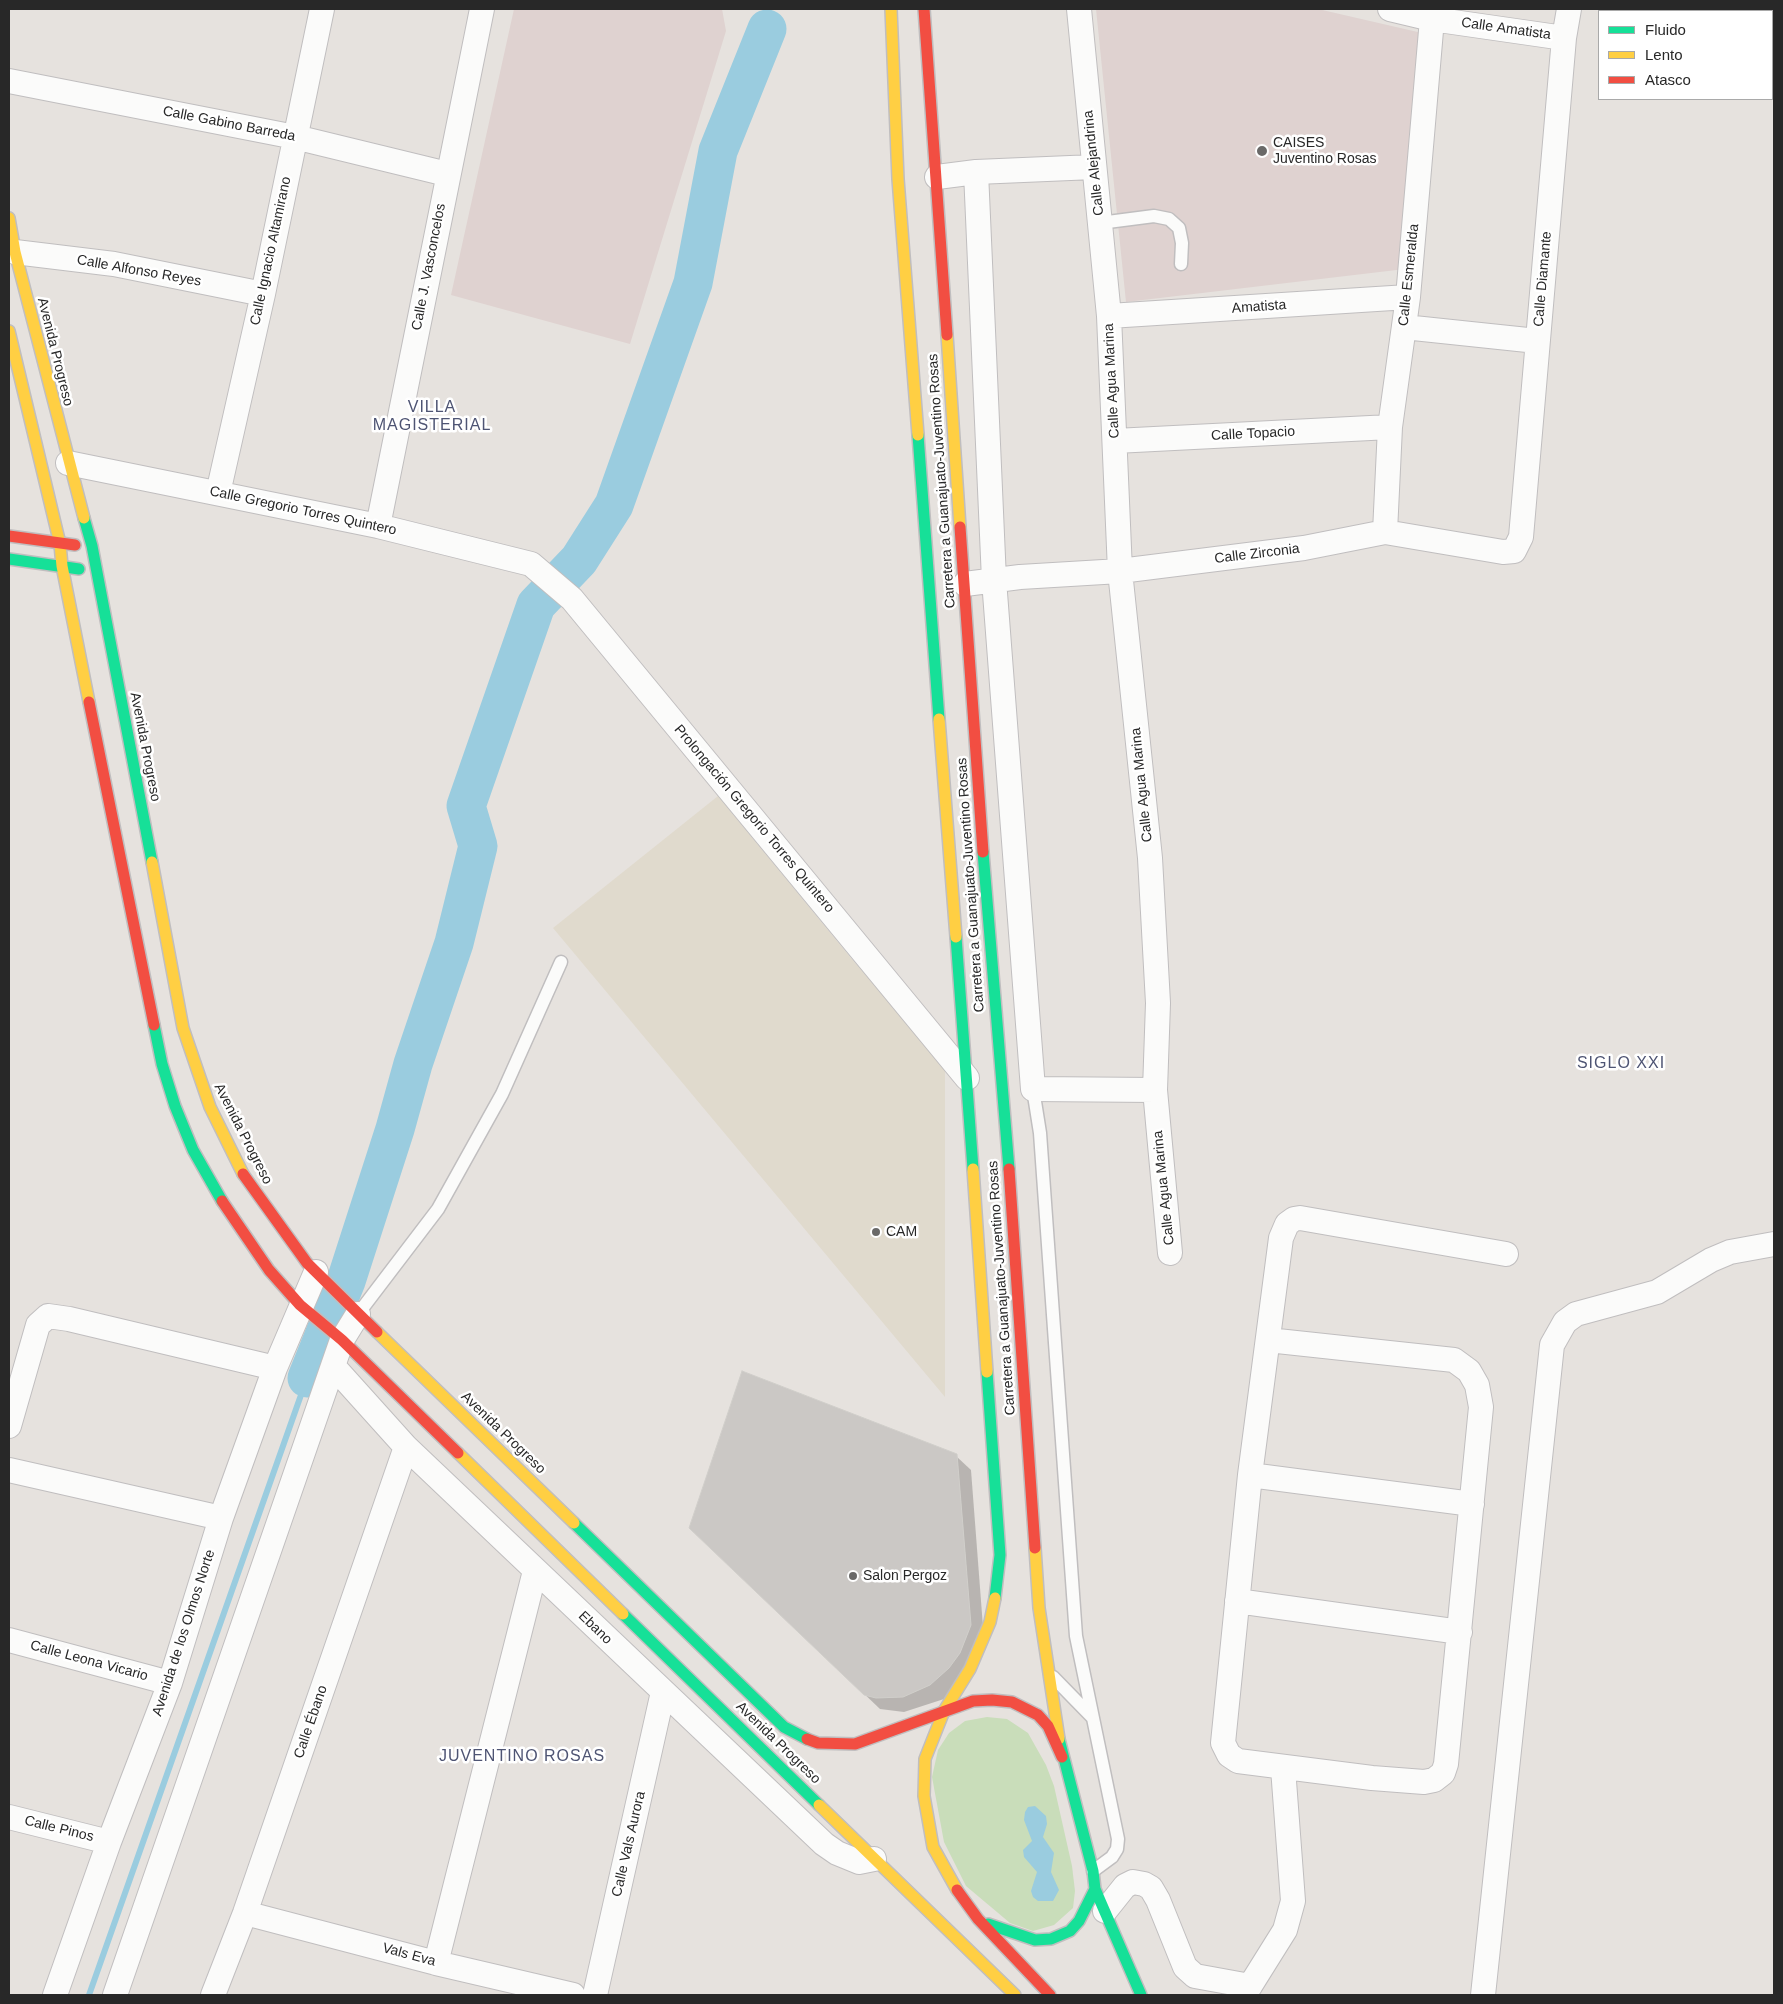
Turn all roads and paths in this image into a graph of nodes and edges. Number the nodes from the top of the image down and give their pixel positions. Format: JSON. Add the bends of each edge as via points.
{"nodes":[{"id":1,"x":322,"y":9,"type":"edge"},
{"id":2,"x":482,"y":9,"type":"edge"},
{"id":3,"x":891,"y":9,"type":"edge"},
{"id":4,"x":924,"y":9,"type":"edge"},
{"id":5,"x":1079,"y":9,"type":"edge"},
{"id":6,"x":1390,"y":9,"type":"edge"},
{"id":7,"x":1568,"y":9,"type":"edge"},
{"id":8,"x":1432,"y":19,"type":"junction"},
{"id":9,"x":1564,"y":38,"type":"junction"},
{"id":10,"x":9,"y":81,"type":"edge"},
{"id":11,"x":295,"y":136,"type":"junction"},
{"id":12,"x":1094,"y":167,"type":"junction"},
{"id":13,"x":976,"y":172,"type":"junction"},
{"id":14,"x":447,"y":174,"type":"junction"},
{"id":15,"x":937,"y":177,"type":"junction"},
{"id":16,"x":9,"y":218,"type":"edge"},
{"id":17,"x":1100,"y":223,"type":"junction"},
{"id":18,"x":15,"y":252,"type":"junction"},
{"id":19,"x":1181,"y":264,"type":"dead end"},
{"id":20,"x":263,"y":294,"type":"junction"},
{"id":21,"x":1408,"y":297,"type":"junction"},
{"id":22,"x":1109,"y":316,"type":"junction"},
{"id":23,"x":1404,"y":327,"type":"junction"},
{"id":24,"x":9,"y":331,"type":"edge"},
{"id":25,"x":1538,"y":341,"type":"junction"},
{"id":26,"x":1390,"y":428,"type":"junction"},
{"id":27,"x":1115,"y":441,"type":"junction"},
{"id":28,"x":68,"y":463,"type":"junction"},
{"id":29,"x":218,"y":492,"type":"junction"},
{"id":30,"x":378,"y":526,"type":"junction"},
{"id":31,"x":1385,"y":532,"type":"junction"},
{"id":32,"x":9,"y":536,"type":"edge"},
{"id":33,"x":60,"y":544,"type":"junction"},
{"id":34,"x":92,"y":546,"type":"junction"},
{"id":35,"x":1516,"y":548,"type":"joint"},
{"id":36,"x":9,"y":559,"type":"edge"},
{"id":37,"x":62,"y":566,"type":"junction"},
{"id":38,"x":535,"y":566,"type":"joint"},
{"id":39,"x":96,"y":571,"type":"junction"},
{"id":40,"x":1120,"y":571,"type":"junction"},
{"id":41,"x":994,"y":580,"type":"junction"},
{"id":42,"x":964,"y":584,"type":"junction"},
{"id":43,"x":561,"y":962,"type":"dead end"},
{"id":44,"x":967,"y":1078,"type":"junction"},
{"id":45,"x":1033,"y":1089,"type":"junction"},
{"id":46,"x":1155,"y":1090,"type":"junction"},
{"id":47,"x":1774,"y":1244,"type":"edge"},
{"id":48,"x":1170,"y":1253,"type":"dead end"},
{"id":49,"x":1506,"y":1254,"type":"dead end"},
{"id":50,"x":318,"y":1274,"type":"junction"},
{"id":51,"x":303,"y":1307,"type":"junction"},
{"id":52,"x":354,"y":1310,"type":"junction"},
{"id":53,"x":339,"y":1338,"type":"junction"},
{"id":54,"x":1268,"y":1340,"type":"junction"},
{"id":55,"x":334,"y":1367,"type":"junction"},
{"id":56,"x":275,"y":1368,"type":"junction"},
{"id":57,"x":9,"y":1426,"type":"edge"},
{"id":58,"x":406,"y":1447,"type":"junction"},
{"id":59,"x":9,"y":1470,"type":"edge"},
{"id":60,"x":1250,"y":1475,"type":"junction"},
{"id":61,"x":1472,"y":1504,"type":"junction"},
{"id":62,"x":221,"y":1518,"type":"junction"},
{"id":63,"x":535,"y":1571,"type":"junction"},
{"id":64,"x":1237,"y":1601,"type":"junction"},
{"id":65,"x":1460,"y":1632,"type":"junction"},
{"id":66,"x":9,"y":1640,"type":"edge"},
{"id":67,"x":696,"y":1640,"type":"junction"},
{"id":68,"x":680,"y":1658,"type":"junction"},
{"id":69,"x":1047,"y":1671,"type":"junction"},
{"id":70,"x":170,"y":1683,"type":"junction"},
{"id":71,"x":663,"y":1692,"type":"junction"},
{"id":72,"x":944,"y":1711,"type":"junction"},
{"id":73,"x":1093,"y":1718,"type":"junction"},
{"id":74,"x":1062,"y":1757,"type":"junction"},
{"id":75,"x":1283,"y":1768,"type":"junction"},
{"id":76,"x":9,"y":1817,"type":"edge"},
{"id":77,"x":109,"y":1842,"type":"junction"},
{"id":78,"x":874,"y":1859,"type":"junction"},
{"id":79,"x":1093,"y":1870,"type":"junction"},
{"id":80,"x":894,"y":1878,"type":"junction"},
{"id":81,"x":1095,"y":1889,"type":"junction"},
{"id":82,"x":928,"y":1895,"type":"dead end"},
{"id":83,"x":953,"y":1907,"type":"dead end"},
{"id":84,"x":1105,"y":1911,"type":"junction"},
{"id":85,"x":245,"y":1912,"type":"junction"},
{"id":86,"x":978,"y":1919,"type":"junction"},
{"id":87,"x":436,"y":1963,"type":"junction"},
{"id":88,"x":1246,"y":1990,"type":"edge"},
{"id":89,"x":55,"y":1995,"type":"edge"},
{"id":90,"x":115,"y":1995,"type":"edge"},
{"id":91,"x":213,"y":1995,"type":"edge"},
{"id":92,"x":573,"y":1995,"type":"edge"},
{"id":93,"x":595,"y":1995,"type":"edge"},
{"id":94,"x":1015,"y":1995,"type":"edge"},
{"id":95,"x":1050,"y":1995,"type":"edge"},
{"id":96,"x":1141,"y":1995,"type":"edge"},
{"id":97,"x":1483,"y":1995,"type":"edge"}],
"edges":[{"from":1,"to":11,"type":"street","name":"Calle Ignacio Altamirano"},
{"from":2,"to":14,"type":"street","name":"Calle J. Vasconcelos"},
{"from":3,"to":44,"type":"main road","name":"Carretera a Guanajuato-Juventino Rosas","via":[[898,179]]},
{"from":4,"to":15,"type":"main road","name":"Carretera a Guanajuato-Juventino Rosas"},
{"from":5,"to":12,"type":"street","name":"Calle Alejandrina"},
{"from":6,"to":8,"type":"street","name":"Calle Amatista"},
{"from":7,"to":9,"type":"street","name":"Calle Diamante"},
{"from":8,"to":9,"type":"street","name":"Calle Amatista"},
{"from":8,"to":21,"type":"street","name":"Calle Esmeralda"},
{"from":9,"to":25,"type":"street","name":"Calle Diamante"},
{"from":10,"to":11,"type":"street","name":"Calle Gabino Barreda"},
{"from":11,"to":14,"type":"street","name":"Calle Gabino Barreda"},
{"from":11,"to":20,"type":"street","name":"Calle Ignacio Altamirano"},
{"from":12,"to":13,"type":"street"},
{"from":12,"to":17,"type":"street","name":"Calle Alejandrina"},
{"from":13,"to":15,"type":"street"},
{"from":13,"to":41,"type":"street"},
{"from":14,"to":30,"type":"street","name":"Calle J. Vasconcelos"},
{"from":15,"to":42,"type":"main road","name":"Carretera a Guanajuato-Juventino Rosas"},
{"from":16,"to":18,"type":"main road","name":"Avenida Progreso"},
{"from":17,"to":19,"type":"lane","via":[[1154,216],[1169,219],[1179,228]]},
{"from":17,"to":22,"type":"street","name":"Calle Alejandrina"},
{"from":18,"to":20,"type":"street","name":"Calle Alfonso Reyes","via":[[114,264]]},
{"from":18,"to":28,"type":"main road","name":"Avenida Progreso"},
{"from":20,"to":29,"type":"street","name":"Calle Ignacio Altamirano"},
{"from":21,"to":22,"type":"street","name":"Amatista"},
{"from":21,"to":23,"type":"street","name":"Calle Esmeralda"},
{"from":22,"to":27,"type":"street","name":"Calle Agua Marina"},
{"from":23,"to":25,"type":"street"},
{"from":23,"to":26,"type":"street","name":"Calle Esmeralda"},
{"from":24,"to":33,"type":"main road","name":"Avenida Progreso"},
{"from":25,"to":35,"type":"street","name":"Calle Diamante","via":[[1520,537]]},
{"from":26,"to":27,"type":"street","name":"Calle Topacio"},
{"from":26,"to":31,"type":"street","name":"Calle Esmeralda"},
{"from":27,"to":40,"type":"street","name":"Calle Agua Marina"},
{"from":28,"to":29,"type":"street","name":"Calle Gregorio Torres Quintero"},
{"from":28,"to":34,"type":"main road","name":"Avenida Progreso"},
{"from":29,"to":30,"type":"street","name":"Calle Gregorio Torres Quintero"},
{"from":30,"to":38,"type":"street","name":"Calle Gregorio Torres Quintero","via":[[526,561]]},
{"from":31,"to":35,"type":"street","name":"Calle Zirconia","via":[[1503,552],[1512,552]]},
{"from":31,"to":40,"type":"street","name":"Calle Zirconia","via":[[1304,548]]},
{"from":32,"to":33,"type":"main road"},
{"from":33,"to":34,"type":"main road"},
{"from":33,"to":37,"type":"main road","name":"Avenida Progreso"},
{"from":34,"to":39,"type":"main road","name":"Avenida Progreso"},
{"from":36,"to":37,"type":"main road"},
{"from":37,"to":39,"type":"main road"},
{"from":37,"to":51,"type":"main road","name":"Avenida Progreso","via":[[151,1017],[167,1081],[193,1150],[215,1190],[269,1270]]},
{"from":38,"to":44,"type":"street","name":"Prolongación Gregorio Torres Quintero","via":[[572,599]]},
{"from":39,"to":50,"type":"main road","name":"Avenida Progreso","via":[[183,1028],[196,1072],[248,1182]]},
{"from":40,"to":41,"type":"street","name":"Calle Zirconia"},
{"from":40,"to":46,"type":"street","name":"Calle Agua Marina","via":[[1150,858],[1158,1003]]},
{"from":41,"to":42,"type":"street","name":"Calle Zirconia"},
{"from":41,"to":45,"type":"street"},
{"from":42,"to":69,"type":"main road","name":"Carretera a Guanajuato-Juventino Rosas","via":[[1012,1203],[1034,1551]]},
{"from":43,"to":52,"type":"lane","via":[[502,1094],[438,1209]]},
{"from":44,"to":72,"type":"main road","name":"Carretera a Guanajuato-Juventino Rosas","via":[[1000,1555],[998,1588],[990,1622],[970,1669]]},
{"from":45,"to":46,"type":"street"},
{"from":45,"to":73,"type":"lane","via":[[1040,1134],[1076,1636]]},
{"from":46,"to":48,"type":"street","name":"Calle Agua Marina"},
{"from":47,"to":97,"type":"street","via":[[1730,1252],[1657,1292],[1576,1314],[1565,1322],[1552,1345]]},
{"from":49,"to":54,"type":"street","via":[[1294,1219],[1287,1224],[1281,1238]]},
{"from":50,"to":51,"type":"street","name":"Avenida de los Olmos Norte"},
{"from":50,"to":52,"type":"main road","name":"Avenida Progreso"},
{"from":51,"to":53,"type":"main road","name":"Avenida Progreso"},
{"from":51,"to":56,"type":"street","name":"Avenida de los Olmos Norte"},
{"from":52,"to":53,"type":"street"},
{"from":52,"to":67,"type":"main road","name":"Avenida Progreso"},
{"from":53,"to":55,"type":"street"},
{"from":53,"to":68,"type":"main road","name":"Avenida Progreso"},
{"from":54,"to":60,"type":"street"},
{"from":54,"to":61,"type":"street","via":[[1454,1360],[1469,1371],[1477,1385],[1481,1407]]},
{"from":55,"to":58,"type":"street","name":"Ebano"},
{"from":55,"to":90,"type":"street"},
{"from":56,"to":57,"type":"street","via":[[70,1318],[48,1316],[38,1325]]},
{"from":56,"to":62,"type":"street","name":"Avenida de los Olmos Norte"},
{"from":58,"to":63,"type":"street","name":"Ebano"},
{"from":58,"to":85,"type":"street","name":"Calle Ébano"},
{"from":59,"to":62,"type":"street"},
{"from":60,"to":61,"type":"street"},
{"from":60,"to":64,"type":"street"},
{"from":61,"to":65,"type":"street"},
{"from":62,"to":70,"type":"street","name":"Avenida de los Olmos Norte"},
{"from":63,"to":71,"type":"street","name":"Ebano"},
{"from":63,"to":87,"type":"street"},
{"from":64,"to":65,"type":"street"},
{"from":64,"to":75,"type":"street","via":[[1223,1743],[1229,1755],[1238,1761]]},
{"from":65,"to":75,"type":"street","via":[[1446,1764],[1443,1773],[1434,1780],[1407,1781]]},
{"from":66,"to":70,"type":"street","name":"Calle Leona Vicario"},
{"from":67,"to":68,"type":"main road"},
{"from":67,"to":72,"type":"main road","name":"Avenida Progreso","via":[[784,1727],[818,1743],[855,1744]]},
{"from":68,"to":78,"type":"main road","name":"Avenida Progreso"},
{"from":69,"to":73,"type":"lane"},
{"from":69,"to":74,"type":"main road","name":"Carretera a Guanajuato-Juventino Rosas"},
{"from":70,"to":77,"type":"street","name":"Avenida de los Olmos Norte"},
{"from":71,"to":78,"type":"street","name":"Ebano","via":[[824,1844],[859,1862]]},
{"from":71,"to":93,"type":"street","name":"Calle Vals Aurora"},
{"from":72,"to":74,"type":"main road","name":"Avenida Progreso","via":[[973,1701],[992,1700],[1018,1705],[1038,1715],[1048,1726]]},
{"from":72,"to":86,"type":"main road","name":"Carretera a Guanajuato-Juventino Rosas","via":[[926,1759],[926,1821],[943,1868]]},
{"from":73,"to":79,"type":"lane","via":[[1118,1840],[1112,1857]]},
{"from":74,"to":79,"type":"main road"},
{"from":75,"to":88,"type":"street","via":[[1293,1901],[1285,1930]]},
{"from":76,"to":77,"type":"street","name":"Calle Pinos"},
{"from":77,"to":89,"type":"street","name":"Avenida de los Olmos Norte"},
{"from":78,"to":80,"type":"main road","name":"Avenida Progreso"},
{"from":79,"to":81,"type":"main road"},
{"from":80,"to":82,"type":"main road"},
{"from":80,"to":94,"type":"main road","name":"Avenida Progreso"},
{"from":81,"to":84,"type":"main road"},
{"from":81,"to":86,"type":"main road","via":[[1079,1921],[1070,1931],[1050,1939],[1018,1936]]},
{"from":83,"to":86,"type":"main road"},
{"from":84,"to":88,"type":"street","via":[[1125,1886],[1134,1882],[1144,1884],[1151,1888],[1158,1900],[1185,1967],[1196,1976]]},
{"from":84,"to":96,"type":"main road"},
{"from":85,"to":87,"type":"street","name":"Vals Eva"},
{"from":85,"to":91,"type":"street","name":"Calle Ébano"},
{"from":86,"to":95,"type":"main road"},
{"from":87,"to":92,"type":"street","name":"Vals Eva"}]}
